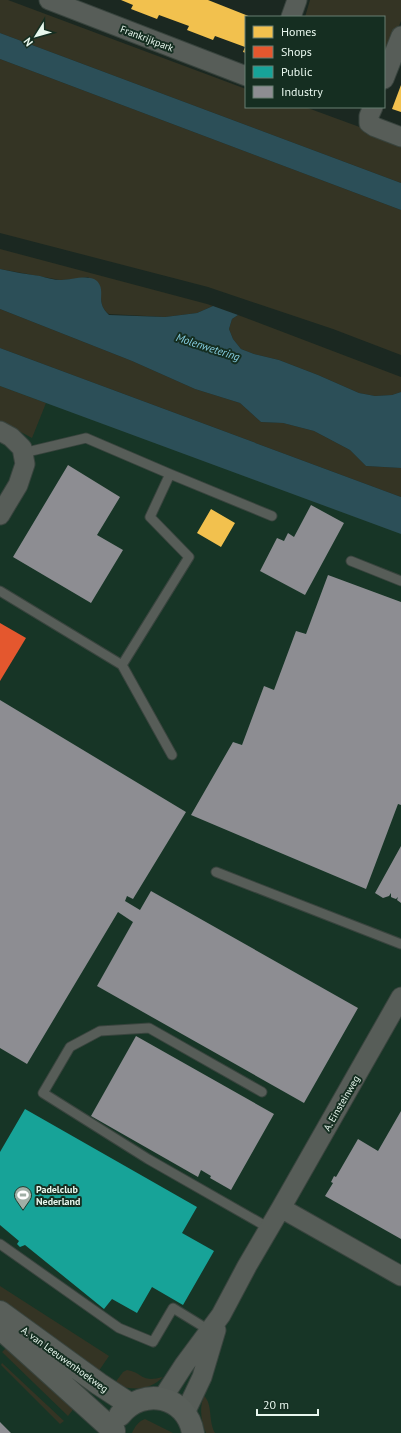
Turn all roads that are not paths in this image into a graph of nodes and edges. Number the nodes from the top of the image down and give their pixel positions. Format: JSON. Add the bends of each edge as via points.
{"nodes":[{"id":1,"x":49,"y":0,"type":"edge"},
{"id":2,"x":297,"y":0,"type":"edge"},
{"id":3,"x":291,"y":16,"type":"edge"},
{"id":4,"x":401,"y":36,"type":"edge"},
{"id":5,"x":245,"y":76,"type":"edge"},
{"id":6,"x":385,"y":76,"type":"edge"},
{"id":7,"x":373,"y":108,"type":"edge"},
{"id":8,"x":401,"y":137,"type":"edge"},
{"id":9,"x":0,"y":431,"type":"edge"},
{"id":10,"x":23,"y":453,"type":"junction"},
{"id":11,"x":170,"y":474,"type":"junction"},
{"id":12,"x":0,"y":515,"type":"edge"},
{"id":13,"x":272,"y":516,"type":"dead end"},
{"id":14,"x":351,"y":562,"type":"dead end"},
{"id":15,"x":401,"y":581,"type":"edge"},
{"id":16,"x":0,"y":591,"type":"edge"},
{"id":17,"x":122,"y":665,"type":"junction"},
{"id":18,"x":172,"y":755,"type":"dead end"},
{"id":19,"x":216,"y":872,"type":"dead end"},
{"id":20,"x":401,"y":944,"type":"edge"},
{"id":21,"x":401,"y":997,"type":"edge"},
{"id":22,"x":262,"y":1092,"type":"dead end"},
{"id":23,"x":281,"y":1208,"type":"junction"},
{"id":24,"x":269,"y":1228,"type":"junction"},
{"id":25,"x":0,"y":1244,"type":"edge"},
{"id":26,"x":401,"y":1276,"type":"edge"},
{"id":27,"x":0,"y":1312,"type":"edge"},
{"id":28,"x":0,"y":1328,"type":"edge"},
{"id":29,"x":212,"y":1332,"type":"junction"},
{"id":30,"x":162,"y":1399,"type":"junction"},
{"id":31,"x":131,"y":1405,"type":"junction"},
{"id":32,"x":185,"y":1413,"type":"junction"},
{"id":33,"x":114,"y":1432,"type":"edge"},
{"id":34,"x":193,"y":1433,"type":"edge"}],
"edges":[{"from":1,"to":5,"type":"street","name":"Frankrijkpark"},
{"from":2,"to":3,"type":"street"},
{"from":4,"to":6,"type":"street"},
{"from":7,"to":8,"type":"street","via":[[369,123]]},
{"from":9,"to":10,"type":"street","via":[[11,437],[22,448]]},
{"from":10,"to":11,"type":"lane","via":[[86,438]]},
{"from":10,"to":12,"type":"street","via":[[25,464],[18,485]]},
{"from":11,"to":13,"type":"lane"},
{"from":11,"to":17,"type":"lane","via":[[150,517],[189,557]]},
{"from":14,"to":15,"type":"lane"},
{"from":16,"to":17,"type":"lane"},
{"from":17,"to":18,"type":"lane"},
{"from":19,"to":20,"type":"lane"},
{"from":21,"to":23,"type":"street","name":"A. Einsteinweg"},
{"from":22,"to":24,"type":"lane","via":[[149,1028],[100,1031],[70,1047],[43,1093],[148,1159]]},
{"from":23,"to":24,"type":"street","name":"A. Einsteinweg"},
{"from":23,"to":26,"type":"street"},
{"from":24,"to":29,"type":"street","name":"A. Einsteinweg"},
{"from":25,"to":29,"type":"lane","via":[[119,1328],[153,1342],[173,1308]]},
{"from":27,"to":31,"type":"street","name":"A. van Leeuwenhoekweg"},
{"from":28,"to":33,"type":"street","name":"A. van Leeuwenhoekweg"},
{"from":29,"to":30,"type":"street","name":"A. Einsteinweg","via":[[184,1365]]},
{"from":29,"to":32,"type":"street","name":"A. Einsteinweg","via":[[202,1377]]},
{"from":30,"to":31,"type":"street","via":[[146,1399]]},
{"from":30,"to":32,"type":"street","via":[[175,1404]]},
{"from":31,"to":33,"type":"street","via":[[120,1416]]},
{"from":32,"to":34,"type":"street"}]}
